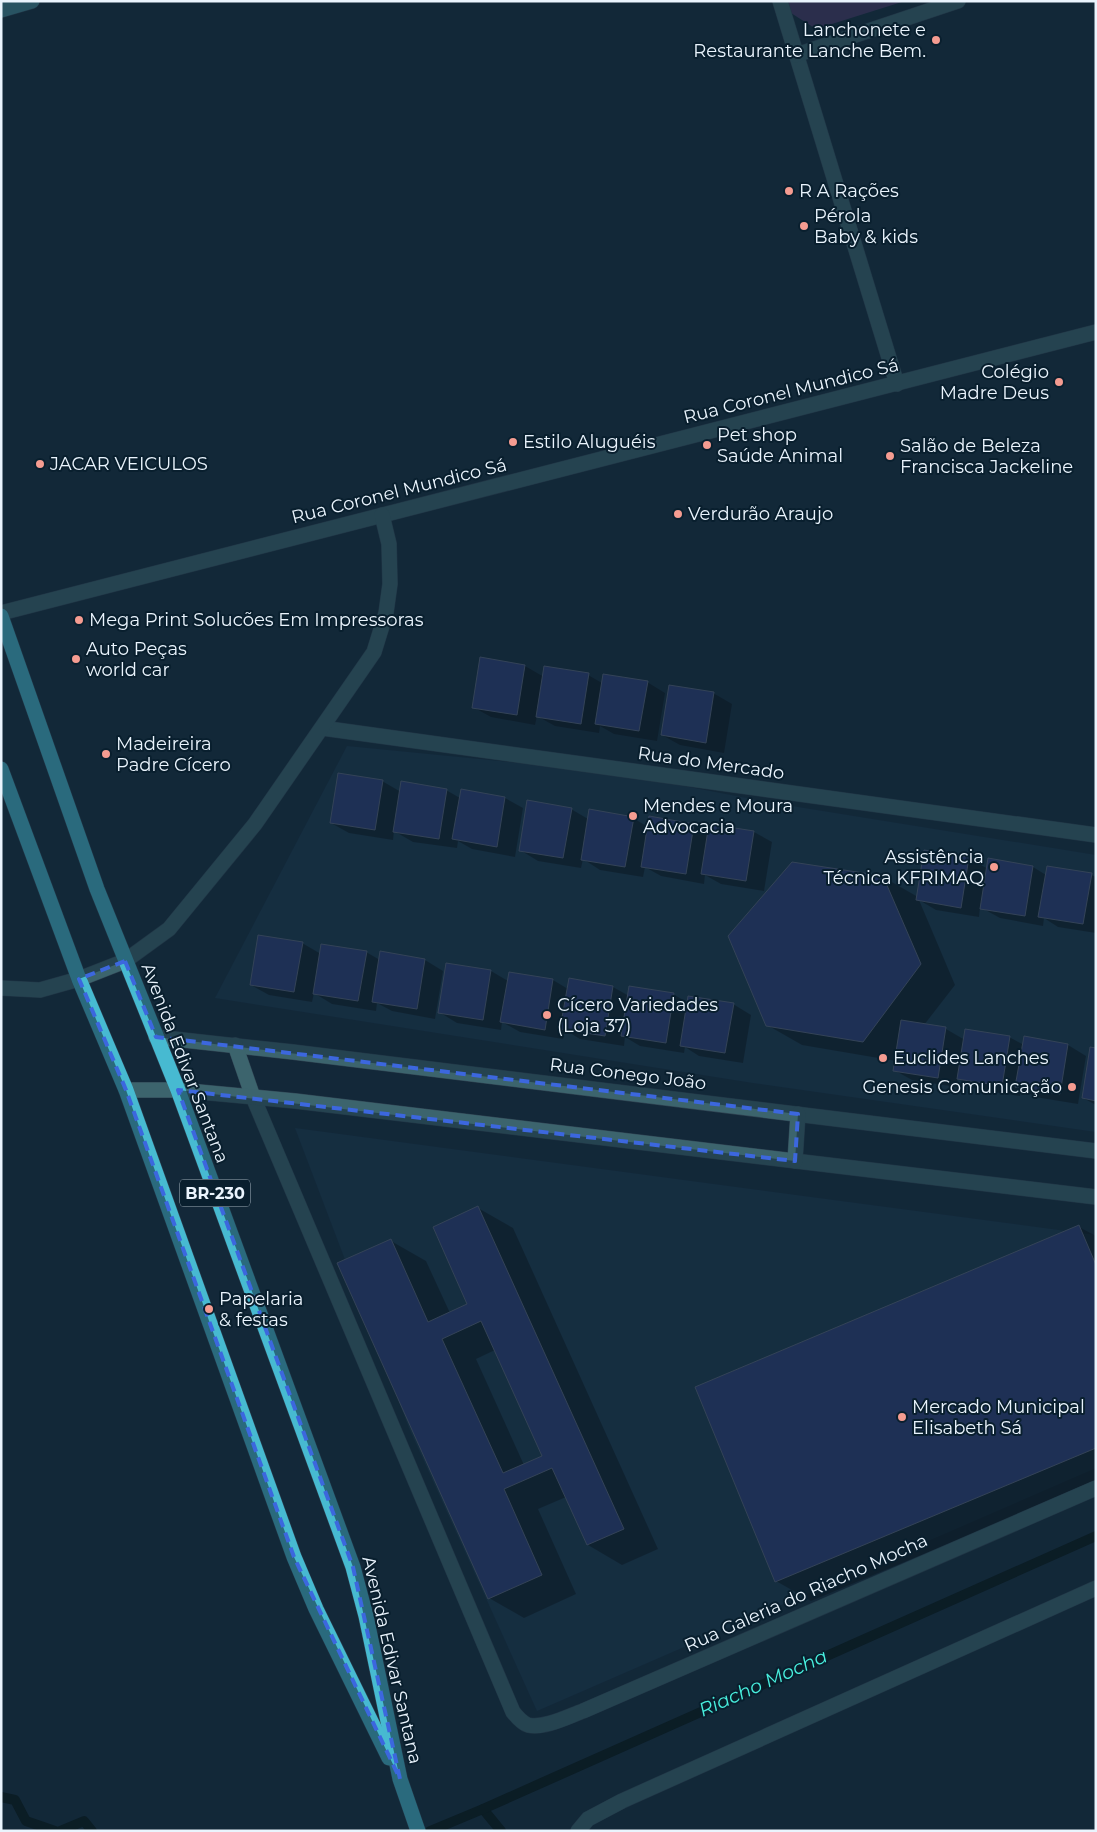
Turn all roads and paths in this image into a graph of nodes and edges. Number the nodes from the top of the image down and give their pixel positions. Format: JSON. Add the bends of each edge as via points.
{"nodes":[{"id":1,"x":32,"y":1,"type":"edge"},
{"id":2,"x":780,"y":1,"type":"edge"},
{"id":3,"x":958,"y":1,"type":"edge"},
{"id":4,"x":1,"y":10,"type":"edge"},
{"id":5,"x":796,"y":55,"type":"junction"},
{"id":6,"x":1096,"y":332,"type":"edge"},
{"id":7,"x":897,"y":384,"type":"junction"},
{"id":8,"x":382,"y":515,"type":"junction"},
{"id":9,"x":1,"y":614,"type":"edge"},
{"id":10,"x":322,"y":728,"type":"junction"},
{"id":11,"x":1,"y":769,"type":"edge"},
{"id":12,"x":1096,"y":835,"type":"edge"},
{"id":13,"x":125,"y":961,"type":"junction"},
{"id":14,"x":79,"y":979,"type":"junction"},
{"id":15,"x":1,"y":988,"type":"edge"},
{"id":16,"x":156,"y":1037,"type":"junction"},
{"id":17,"x":235,"y":1045,"type":"junction"},
{"id":18,"x":126,"y":1090,"type":"junction"},
{"id":19,"x":178,"y":1090,"type":"junction"},
{"id":20,"x":253,"y":1097,"type":"junction"},
{"id":21,"x":798,"y":1114,"type":"junction"},
{"id":22,"x":1096,"y":1151,"type":"edge"},
{"id":23,"x":795,"y":1161,"type":"junction"},
{"id":24,"x":1096,"y":1197,"type":"edge"},
{"id":25,"x":1096,"y":1488,"type":"edge"},
{"id":26,"x":1096,"y":1588,"type":"edge"},
{"id":27,"x":400,"y":1779,"type":"junction"},
{"id":28,"x":418,"y":1831,"type":"edge"},
{"id":29,"x":578,"y":1831,"type":"edge"}],
"edges":[{"from":1,"to":4,"type":"street"},
{"from":2,"to":5,"type":"street"},
{"from":3,"to":5,"type":"street"},
{"from":5,"to":7,"type":"street"},
{"from":6,"to":7,"type":"street","name":"Rua Coronel Mundico Sá"},
{"from":7,"to":8,"type":"street","name":"Rua Coronel Mundico Sá"},
{"from":8,"to":9,"type":"street","name":"Rua Coronel Mundico Sá"},
{"from":8,"to":10,"type":"street","via":[[389,544],[390,584],[386,613],[374,652]]},
{"from":9,"to":13,"type":"highway","name":"Avenida Edivar Santana","number":"BR-230"},
{"from":10,"to":12,"type":"street","name":"Rua do Mercado"},
{"from":10,"to":13,"type":"street","via":[[255,824],[181,915]]},
{"from":11,"to":14,"type":"highway","name":"Avenida Edivar Santana","number":"BR-230"},
{"from":13,"to":14,"type":"street"},
{"from":13,"to":16,"type":"highway","name":"Avenida Edivar Santana","number":"BR-230"},
{"from":14,"to":15,"type":"street","via":[[40,990]]},
{"from":14,"to":18,"type":"highway","name":"Avenida Edivar Santana","number":"BR-230"},
{"from":16,"to":17,"type":"street","name":"Rua Conego João"},
{"from":16,"to":19,"type":"highway","name":"Avenida Edivar Santana","number":"BR-230"},
{"from":17,"to":20,"type":"street"},
{"from":17,"to":21,"type":"street","name":"Rua Conego João"},
{"from":18,"to":19,"type":"street"},
{"from":18,"to":27,"type":"highway","name":"Avenida Edivar Santana","number":"BR-230","via":[[294,1557],[316,1609]]},
{"from":19,"to":20,"type":"street"},
{"from":19,"to":27,"type":"highway","name":"Avenida Edivar Santana","number":"BR-230","via":[[353,1567]]},
{"from":20,"to":23,"type":"street"},
{"from":20,"to":25,"type":"street","name":"Rua Galeria do Riacho Mocha","via":[[513,1712],[528,1725],[551,1723],[583,1711]]},
{"from":21,"to":22,"type":"street","name":"Rua Conego João"},
{"from":21,"to":23,"type":"street"},
{"from":23,"to":24,"type":"street"},
{"from":26,"to":29,"type":"street","via":[[622,1801],[588,1820]]},
{"from":27,"to":28,"type":"highway","number":"BR-230"}]}
